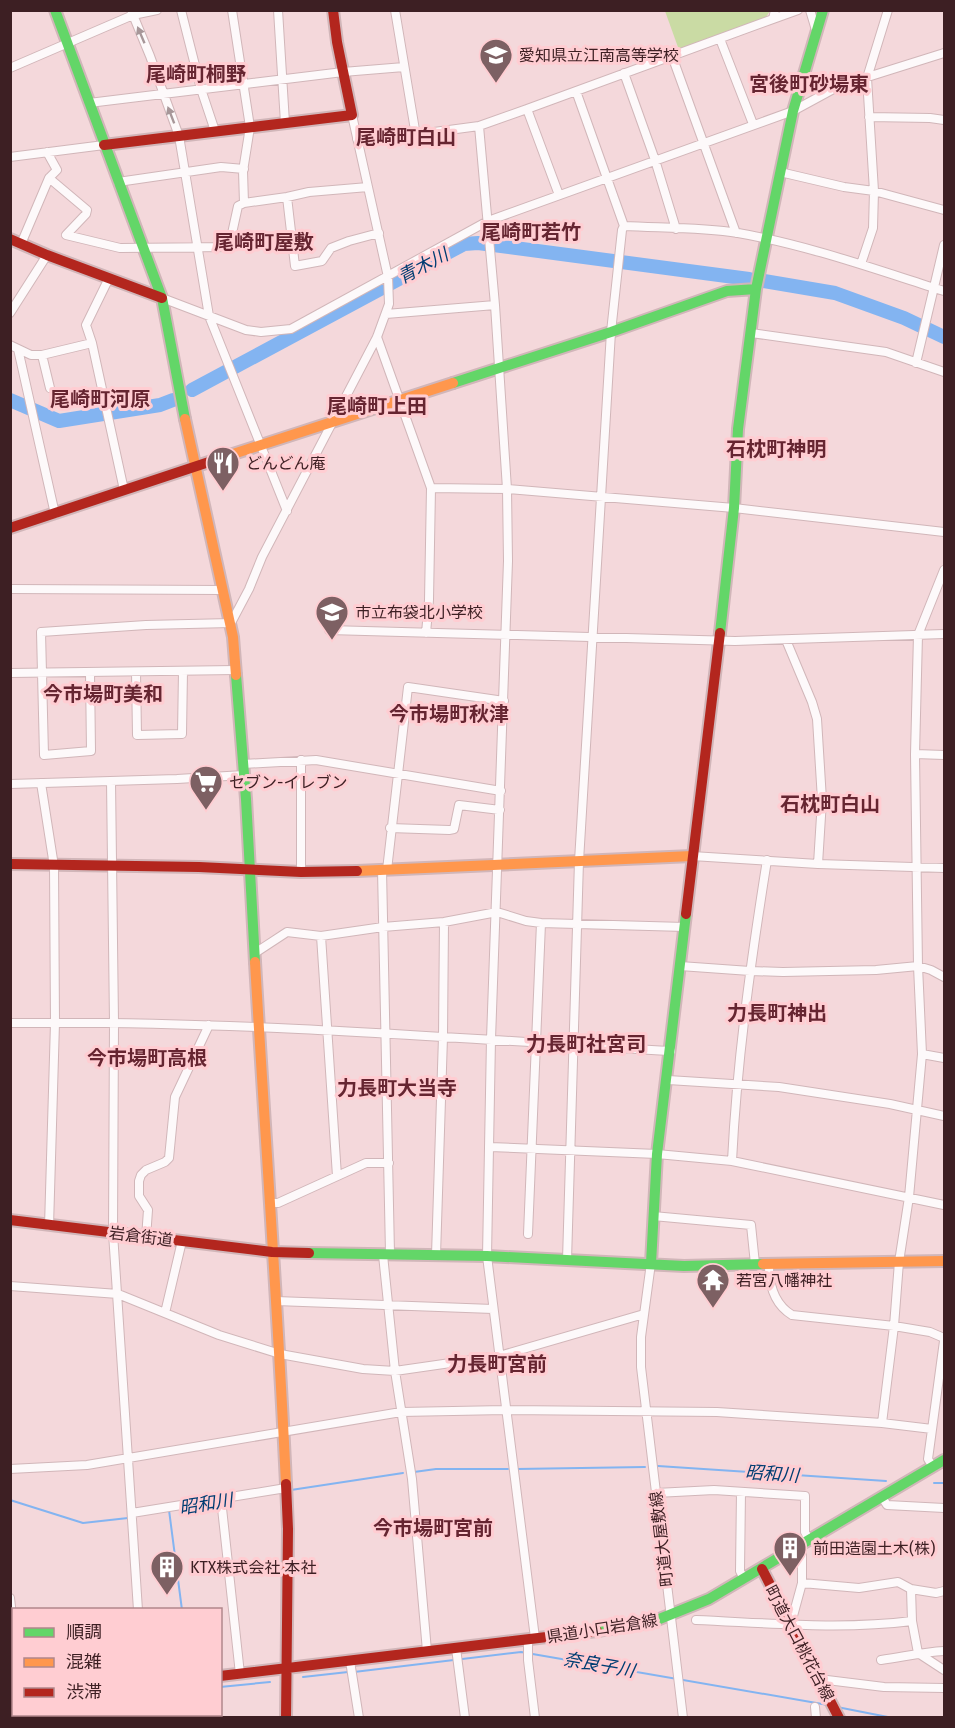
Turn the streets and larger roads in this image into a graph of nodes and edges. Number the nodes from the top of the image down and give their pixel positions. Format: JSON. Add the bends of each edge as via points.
{"nodes":[{"id":1,"x":55,"y":10,"type":"edge"},
{"id":2,"x":157,"y":10,"type":"edge"},
{"id":3,"x":181,"y":10,"type":"edge"},
{"id":4,"x":232,"y":10,"type":"edge"},
{"id":5,"x":278,"y":10,"type":"edge"},
{"id":6,"x":333,"y":10,"type":"edge"},
{"id":7,"x":395,"y":10,"type":"edge"},
{"id":8,"x":775,"y":10,"type":"edge"},
{"id":9,"x":798,"y":10,"type":"edge"},
{"id":10,"x":810,"y":10,"type":"edge"},
{"id":11,"x":823,"y":10,"type":"edge"},
{"id":12,"x":888,"y":10,"type":"edge"},
{"id":13,"x":132,"y":13,"type":"edge"},
{"id":14,"x":773,"y":19,"type":"junction"},
{"id":15,"x":816,"y":30,"type":"junction"},
{"id":16,"x":720,"y":39,"type":"junction"},
{"id":17,"x":68,"y":44,"type":"junction"},
{"id":18,"x":945,"y":53,"type":"edge"},
{"id":19,"x":672,"y":56,"type":"junction"},
{"id":20,"x":11,"y":67,"type":"edge"},
{"id":21,"x":404,"y":67,"type":"junction"},
{"id":22,"x":343,"y":72,"type":"junction"},
{"id":23,"x":624,"y":74,"type":"junction"},
{"id":24,"x":867,"y":78,"type":"junction"},
{"id":25,"x":282,"y":79,"type":"junction"},
{"id":26,"x":243,"y":84,"type":"junction"},
{"id":27,"x":201,"y":89,"type":"junction"},
{"id":28,"x":576,"y":91,"type":"junction"},
{"id":29,"x":164,"y":94,"type":"junction"},
{"id":30,"x":89,"y":103,"type":"junction"},
{"id":31,"x":527,"y":109,"type":"junction"},
{"id":32,"x":793,"y":111,"type":"junction"},
{"id":33,"x":352,"y":115,"type":"junction"},
{"id":34,"x":869,"y":117,"type":"junction"},
{"id":35,"x":945,"y":120,"type":"edge"},
{"id":36,"x":285,"y":123,"type":"junction"},
{"id":37,"x":753,"y":124,"type":"junction"},
{"id":38,"x":479,"y":126,"type":"junction"},
{"id":39,"x":250,"y":127,"type":"junction"},
{"id":40,"x":416,"y":130,"type":"junction"},
{"id":41,"x":215,"y":131,"type":"junction"},
{"id":42,"x":179,"y":136,"type":"junction"},
{"id":43,"x":357,"y":139,"type":"junction"},
{"id":44,"x":703,"y":142,"type":"junction"},
{"id":45,"x":104,"y":145,"type":"junction"},
{"id":46,"x":47,"y":152,"type":"junction"},
{"id":47,"x":10,"y":157,"type":"edge"},
{"id":48,"x":655,"y":160,"type":"junction"},
{"id":49,"x":244,"y":169,"type":"junction"},
{"id":50,"x":185,"y":172,"type":"junction"},
{"id":51,"x":780,"y":172,"type":"junction"},
{"id":52,"x":49,"y":178,"type":"junction"},
{"id":53,"x":607,"y":178,"type":"junction"},
{"id":54,"x":118,"y":182,"type":"junction"},
{"id":55,"x":368,"y":187,"type":"junction"},
{"id":56,"x":874,"y":191,"type":"junction"},
{"id":57,"x":559,"y":195,"type":"junction"},
{"id":58,"x":287,"y":197,"type":"junction"},
{"id":59,"x":244,"y":203,"type":"junction"},
{"id":60,"x":945,"y":210,"type":"edge"},
{"id":61,"x":488,"y":221,"type":"junction"},
{"id":62,"x":624,"y":226,"type":"junction"},
{"id":63,"x":676,"y":229,"type":"junction"},
{"id":64,"x":379,"y":233,"type":"junction"},
{"id":65,"x":736,"y":233,"type":"junction"},
{"id":66,"x":765,"y":239,"type":"junction"},
{"id":67,"x":16,"y":242,"type":"edge"},
{"id":68,"x":945,"y":245,"type":"edge"},
{"id":69,"x":198,"y":248,"type":"junction"},
{"id":70,"x":144,"y":249,"type":"junction"},
{"id":71,"x":46,"y":255,"type":"junction"},
{"id":72,"x":861,"y":264,"type":"junction"},
{"id":73,"x":109,"y":278,"type":"junction"},
{"id":74,"x":389,"y":281,"type":"junction"},
{"id":75,"x":935,"y":288,"type":"junction"},
{"id":76,"x":756,"y":290,"type":"junction"},
{"id":77,"x":945,"y":291,"type":"edge"},
{"id":78,"x":162,"y":298,"type":"junction"},
{"id":79,"x":495,"y":305,"type":"junction"},
{"id":80,"x":10,"y":313,"type":"edge"},
{"id":81,"x":386,"y":314,"type":"junction"},
{"id":82,"x":209,"y":316,"type":"junction"},
{"id":83,"x":610,"y":332,"type":"junction"},
{"id":84,"x":751,"y":333,"type":"junction"},
{"id":85,"x":377,"y":337,"type":"junction"},
{"id":86,"x":92,"y":344,"type":"junction"},
{"id":87,"x":14,"y":347,"type":"edge"},
{"id":88,"x":42,"y":355,"type":"junction"},
{"id":89,"x":916,"y":363,"type":"junction"},
{"id":90,"x":498,"y":368,"type":"junction"},
{"id":91,"x":945,"y":372,"type":"edge"},
{"id":92,"x":50,"y":388,"type":"dead end"},
{"id":93,"x":400,"y":399,"type":"junction"},
{"id":94,"x":334,"y":421,"type":"junction"},
{"id":95,"x":261,"y":445,"type":"junction"},
{"id":96,"x":195,"y":468,"type":"junction"},
{"id":97,"x":431,"y":489,"type":"junction"},
{"id":98,"x":507,"y":489,"type":"junction"},
{"id":99,"x":124,"y":490,"type":"junction"},
{"id":100,"x":600,"y":498,"type":"junction"},
{"id":101,"x":734,"y":508,"type":"junction"},
{"id":102,"x":287,"y":511,"type":"junction"},
{"id":103,"x":55,"y":514,"type":"junction"},
{"id":104,"x":10,"y":528,"type":"edge"},
{"id":105,"x":945,"y":532,"type":"edge"},
{"id":106,"x":945,"y":570,"type":"edge"},
{"id":107,"x":10,"y":590,"type":"edge"},
{"id":108,"x":222,"y":590,"type":"junction"},
{"id":109,"x":231,"y":623,"type":"junction"},
{"id":110,"x":328,"y":630,"type":"dead end"},
{"id":111,"x":426,"y":633,"type":"junction"},
{"id":112,"x":918,"y":634,"type":"junction"},
{"id":113,"x":945,"y":634,"type":"edge"},
{"id":114,"x":506,"y":635,"type":"junction"},
{"id":115,"x":591,"y":637,"type":"junction"},
{"id":116,"x":719,"y":640,"type":"junction"},
{"id":117,"x":786,"y":640,"type":"junction"},
{"id":118,"x":236,"y":670,"type":"junction"},
{"id":119,"x":183,"y":671,"type":"junction"},
{"id":120,"x":136,"y":672,"type":"junction"},
{"id":121,"x":10,"y":673,"type":"edge"},
{"id":122,"x":43,"y":673,"type":"junction"},
{"id":123,"x":90,"y":673,"type":"junction"},
{"id":124,"x":504,"y":700,"type":"junction"},
{"id":125,"x":915,"y":754,"type":"junction"},
{"id":126,"x":945,"y":755,"type":"edge"},
{"id":127,"x":301,"y":760,"type":"junction"},
{"id":128,"x":243,"y":769,"type":"junction"},
{"id":129,"x":398,"y":772,"type":"junction"},
{"id":130,"x":111,"y":781,"type":"junction"},
{"id":131,"x":41,"y":783,"type":"junction"},
{"id":132,"x":10,"y":784,"type":"edge"},
{"id":133,"x":501,"y":791,"type":"junction"},
{"id":134,"x":500,"y":810,"type":"junction"},
{"id":135,"x":390,"y":828,"type":"junction"},
{"id":136,"x":692,"y":856,"type":"junction"},
{"id":137,"x":767,"y":860,"type":"junction"},
{"id":138,"x":579,"y":861,"type":"junction"},
{"id":139,"x":499,"y":862,"type":"junction"},
{"id":140,"x":10,"y":864,"type":"edge"},
{"id":141,"x":818,"y":864,"type":"junction"},
{"id":142,"x":111,"y":865,"type":"junction"},
{"id":143,"x":54,"y":866,"type":"junction"},
{"id":144,"x":917,"y":868,"type":"junction"},
{"id":145,"x":945,"y":868,"type":"edge"},
{"id":146,"x":249,"y":869,"type":"junction"},
{"id":147,"x":384,"y":870,"type":"junction"},
{"id":148,"x":301,"y":872,"type":"junction"},
{"id":149,"x":497,"y":912,"type":"junction"},
{"id":150,"x":444,"y":922,"type":"junction"},
{"id":151,"x":541,"y":923,"type":"junction"},
{"id":152,"x":577,"y":925,"type":"junction"},
{"id":153,"x":383,"y":927,"type":"junction"},
{"id":154,"x":685,"y":927,"type":"junction"},
{"id":155,"x":321,"y":936,"type":"junction"},
{"id":156,"x":255,"y":953,"type":"junction"},
{"id":157,"x":680,"y":966,"type":"junction"},
{"id":158,"x":918,"y":966,"type":"junction"},
{"id":159,"x":750,"y":971,"type":"junction"},
{"id":160,"x":945,"y":977,"type":"edge"},
{"id":161,"x":10,"y":1023,"type":"edge"},
{"id":162,"x":55,"y":1023,"type":"junction"},
{"id":163,"x":114,"y":1023,"type":"junction"},
{"id":164,"x":209,"y":1025,"type":"junction"},
{"id":165,"x":259,"y":1027,"type":"junction"},
{"id":166,"x":328,"y":1031,"type":"junction"},
{"id":167,"x":387,"y":1035,"type":"junction"},
{"id":168,"x":443,"y":1037,"type":"junction"},
{"id":169,"x":491,"y":1040,"type":"junction"},
{"id":170,"x":536,"y":1043,"type":"junction"},
{"id":171,"x":573,"y":1045,"type":"junction"},
{"id":172,"x":671,"y":1051,"type":"junction"},
{"id":173,"x":922,"y":1054,"type":"junction"},
{"id":174,"x":945,"y":1058,"type":"edge"},
{"id":175,"x":668,"y":1080,"type":"junction"},
{"id":176,"x":736,"y":1086,"type":"junction"},
{"id":177,"x":915,"y":1109,"type":"junction"},
{"id":178,"x":945,"y":1116,"type":"edge"},
{"id":179,"x":490,"y":1147,"type":"junction"},
{"id":180,"x":531,"y":1149,"type":"junction"},
{"id":181,"x":571,"y":1150,"type":"junction"},
{"id":182,"x":657,"y":1154,"type":"junction"},
{"id":183,"x":732,"y":1161,"type":"junction"},
{"id":184,"x":389,"y":1163,"type":"junction"},
{"id":185,"x":337,"y":1176,"type":"junction"},
{"id":186,"x":909,"y":1197,"type":"junction"},
{"id":187,"x":269,"y":1203,"type":"junction"},
{"id":188,"x":945,"y":1205,"type":"edge"},
{"id":189,"x":653,"y":1216,"type":"junction"},
{"id":190,"x":10,"y":1220,"type":"edge"},
{"id":191,"x":49,"y":1226,"type":"junction"},
{"id":192,"x":114,"y":1233,"type":"junction"},
{"id":193,"x":528,"y":1234,"type":"dead end"},
{"id":194,"x":146,"y":1238,"type":"junction"},
{"id":195,"x":182,"y":1241,"type":"junction"},
{"id":196,"x":272,"y":1251,"type":"junction"},
{"id":197,"x":387,"y":1254,"type":"junction"},
{"id":198,"x":436,"y":1255,"type":"junction"},
{"id":199,"x":487,"y":1256,"type":"junction"},
{"id":200,"x":567,"y":1260,"type":"junction"},
{"id":201,"x":899,"y":1262,"type":"junction"},
{"id":202,"x":945,"y":1262,"type":"edge"},
{"id":203,"x":651,"y":1263,"type":"junction"},
{"id":204,"x":755,"y":1264,"type":"junction"},
{"id":205,"x":769,"y":1265,"type":"junction"},
{"id":206,"x":10,"y":1286,"type":"edge"},
{"id":207,"x":118,"y":1294,"type":"junction"},
{"id":208,"x":276,"y":1301,"type":"junction"},
{"id":209,"x":389,"y":1306,"type":"junction"},
{"id":210,"x":494,"y":1309,"type":"junction"},
{"id":211,"x":165,"y":1313,"type":"junction"},
{"id":212,"x":644,"y":1314,"type":"junction"},
{"id":213,"x":894,"y":1326,"type":"junction"},
{"id":214,"x":945,"y":1340,"type":"edge"},
{"id":215,"x":280,"y":1354,"type":"junction"},
{"id":216,"x":499,"y":1356,"type":"junction"},
{"id":217,"x":395,"y":1371,"type":"junction"},
{"id":218,"x":505,"y":1410,"type":"junction"},
{"id":219,"x":645,"y":1411,"type":"junction"},
{"id":220,"x":401,"y":1412,"type":"junction"},
{"id":221,"x":882,"y":1423,"type":"junction"},
{"id":222,"x":932,"y":1429,"type":"junction"},
{"id":223,"x":284,"y":1433,"type":"junction"},
{"id":224,"x":130,"y":1459,"type":"junction"},
{"id":225,"x":945,"y":1460,"type":"edge"},
{"id":226,"x":933,"y":1467,"type":"junction"},
{"id":227,"x":10,"y":1469,"type":"edge"},
{"id":228,"x":286,"y":1491,"type":"junction"},
{"id":229,"x":741,"y":1492,"type":"junction"},
{"id":230,"x":656,"y":1493,"type":"junction"},
{"id":231,"x":882,"y":1497,"type":"junction"},
{"id":232,"x":222,"y":1501,"type":"junction"},
{"id":233,"x":945,"y":1508,"type":"edge"},
{"id":234,"x":132,"y":1517,"type":"junction"},
{"id":235,"x":809,"y":1540,"type":"junction"},
{"id":236,"x":798,"y":1547,"type":"junction"},
{"id":237,"x":762,"y":1569,"type":"junction"},
{"id":238,"x":744,"y":1579,"type":"junction"},
{"id":239,"x":802,"y":1583,"type":"junction"},
{"id":240,"x":911,"y":1589,"type":"junction"},
{"id":241,"x":945,"y":1591,"type":"edge"},
{"id":242,"x":10,"y":1598,"type":"edge"},
{"id":243,"x":138,"y":1608,"type":"edge"},
{"id":244,"x":12,"y":1616,"type":"edge"},
{"id":245,"x":670,"y":1616,"type":"junction"},
{"id":246,"x":696,"y":1620,"type":"dead end"},
{"id":247,"x":912,"y":1621,"type":"junction"},
{"id":248,"x":789,"y":1622,"type":"junction"},
{"id":249,"x":531,"y":1639,"type":"junction"},
{"id":250,"x":456,"y":1648,"type":"junction"},
{"id":251,"x":428,"y":1651,"type":"junction"},
{"id":252,"x":945,"y":1651,"type":"edge"},
{"id":253,"x":918,"y":1653,"type":"junction"},
{"id":254,"x":350,"y":1660,"type":"junction"},
{"id":255,"x":881,"y":1660,"type":"dead end"},
{"id":256,"x":286,"y":1664,"type":"junction"},
{"id":257,"x":945,"y":1670,"type":"edge"},
{"id":258,"x":240,"y":1674,"type":"junction"},
{"id":259,"x":222,"y":1676,"type":"edge"},
{"id":260,"x":819,"y":1680,"type":"junction"},
{"id":261,"x":945,"y":1688,"type":"edge"},
{"id":262,"x":815,"y":1707,"type":"dead end"},
{"id":263,"x":286,"y":1718,"type":"edge"},
{"id":264,"x":359,"y":1718,"type":"edge"},
{"id":265,"x":465,"y":1718,"type":"edge"},
{"id":266,"x":535,"y":1718,"type":"edge"},
{"id":267,"x":682,"y":1718,"type":"edge"},
{"id":268,"x":816,"y":1718,"type":"edge"},
{"id":269,"x":839,"y":1718,"type":"edge"}],
"edges":[{"from":1,"to":17,"type":"street"},
{"from":2,"to":13,"type":"street"},
{"from":3,"to":27,"type":"street"},
{"from":4,"to":26,"type":"street"},
{"from":5,"to":25,"type":"street"},
{"from":6,"to":22,"type":"street"},
{"from":7,"to":21,"type":"street"},
{"from":8,"to":14,"type":"street"},
{"from":9,"to":14,"type":"street"},
{"from":10,"to":15,"type":"street"},
{"from":11,"to":15,"type":"street"},
{"from":12,"to":24,"type":"street"},
{"from":13,"to":17,"type":"street"},
{"from":29,"to":13,"type":"street","one_way":true},
{"from":14,"to":16,"type":"street"},
{"from":15,"to":32,"type":"street"},
{"from":16,"to":19,"type":"street"},
{"from":16,"to":37,"type":"street"},
{"from":17,"to":20,"type":"street"},
{"from":17,"to":30,"type":"street"},
{"from":18,"to":24,"type":"street"},
{"from":19,"to":23,"type":"street"},
{"from":19,"to":44,"type":"street"},
{"from":21,"to":22,"type":"street"},
{"from":21,"to":40,"type":"street"},
{"from":22,"to":25,"type":"street"},
{"from":22,"to":33,"type":"street"},
{"from":23,"to":28,"type":"street"},
{"from":23,"to":48,"type":"street"},
{"from":24,"to":32,"type":"street","via":[[839,86]]},
{"from":24,"to":34,"type":"street"},
{"from":25,"to":26,"type":"street"},
{"from":25,"to":36,"type":"street"},
{"from":26,"to":27,"type":"street"},
{"from":26,"to":39,"type":"street"},
{"from":27,"to":29,"type":"street"},
{"from":27,"to":41,"type":"street"},
{"from":28,"to":31,"type":"street"},
{"from":28,"to":53,"type":"street"},
{"from":29,"to":30,"type":"street"},
{"from":42,"to":29,"type":"street","one_way":true},
{"from":30,"to":45,"type":"street"},
{"from":31,"to":38,"type":"street"},
{"from":31,"to":57,"type":"street"},
{"from":32,"to":37,"type":"street"},
{"from":32,"to":51,"type":"street"},
{"from":33,"to":36,"type":"street"},
{"from":33,"to":43,"type":"street"},
{"from":34,"to":35,"type":"street"},
{"from":34,"to":56,"type":"street"},
{"from":36,"to":39,"type":"street"},
{"from":37,"to":44,"type":"street"},
{"from":38,"to":40,"type":"street","via":[[419,134]]},
{"from":38,"to":61,"type":"street"},
{"from":39,"to":41,"type":"street"},
{"from":39,"to":49,"type":"street"},
{"from":40,"to":43,"type":"street"},
{"from":41,"to":42,"type":"street"},
{"from":42,"to":45,"type":"street"},
{"from":42,"to":50,"type":"street"},
{"from":43,"to":55,"type":"street"},
{"from":44,"to":48,"type":"street"},
{"from":44,"to":65,"type":"street"},
{"from":45,"to":46,"type":"street"},
{"from":45,"to":54,"type":"street"},
{"from":46,"to":47,"type":"street"},
{"from":46,"to":52,"type":"street","via":[[57,170]]},
{"from":48,"to":53,"type":"street"},
{"from":48,"to":63,"type":"street"},
{"from":49,"to":50,"type":"street","via":[[221,167]]},
{"from":49,"to":59,"type":"street"},
{"from":50,"to":54,"type":"street"},
{"from":50,"to":69,"type":"street"},
{"from":51,"to":56,"type":"street"},
{"from":51,"to":66,"type":"street"},
{"from":52,"to":67,"type":"street"},
{"from":52,"to":70,"type":"street","via":[[87,210],[66,235],[120,248]]},
{"from":53,"to":57,"type":"street"},
{"from":53,"to":62,"type":"street"},
{"from":54,"to":70,"type":"street"},
{"from":55,"to":58,"type":"street"},
{"from":55,"to":64,"type":"street"},
{"from":56,"to":60,"type":"street"},
{"from":56,"to":72,"type":"street","via":[[873,228]]},
{"from":57,"to":61,"type":"street"},
{"from":58,"to":59,"type":"street"},
{"from":58,"to":64,"type":"street","via":[[295,266],[322,261],[331,248]]},
{"from":59,"to":69,"type":"street","via":[[238,206],[229,247]]},
{"from":61,"to":74,"type":"street"},
{"from":61,"to":79,"type":"street"},
{"from":62,"to":63,"type":"street"},
{"from":62,"to":83,"type":"street"},
{"from":63,"to":65,"type":"street"},
{"from":64,"to":74,"type":"street"},
{"from":65,"to":66,"type":"street"},
{"from":66,"to":72,"type":"street"},
{"from":66,"to":76,"type":"street"},
{"from":67,"to":71,"type":"street"},
{"from":68,"to":75,"type":"street"},
{"from":69,"to":70,"type":"street"},
{"from":69,"to":82,"type":"street"},
{"from":70,"to":78,"type":"street"},
{"from":71,"to":73,"type":"street"},
{"from":71,"to":80,"type":"street"},
{"from":72,"to":75,"type":"street"},
{"from":73,"to":78,"type":"street"},
{"from":73,"to":86,"type":"street","via":[[86,325]]},
{"from":74,"to":81,"type":"street"},
{"from":74,"to":82,"type":"street","via":[[291,329],[253,331]]},
{"from":75,"to":77,"type":"street"},
{"from":75,"to":89,"type":"street"},
{"from":76,"to":83,"type":"street","via":[[727,291]]},
{"from":76,"to":84,"type":"street"},
{"from":78,"to":82,"type":"street"},
{"from":78,"to":96,"type":"street"},
{"from":79,"to":81,"type":"street"},
{"from":79,"to":90,"type":"street"},
{"from":81,"to":85,"type":"street"},
{"from":82,"to":95,"type":"street"},
{"from":83,"to":90,"type":"street"},
{"from":83,"to":100,"type":"street"},
{"from":84,"to":89,"type":"street","via":[[886,352]]},
{"from":84,"to":101,"type":"street","via":[[738,429]]},
{"from":85,"to":93,"type":"street"},
{"from":85,"to":94,"type":"street"},
{"from":86,"to":88,"type":"street"},
{"from":86,"to":99,"type":"street"},
{"from":87,"to":88,"type":"street","via":[[31,355]]},
{"from":87,"to":103,"type":"street"},
{"from":88,"to":92,"type":"street"},
{"from":89,"to":91,"type":"street"},
{"from":90,"to":93,"type":"street"},
{"from":90,"to":98,"type":"street"},
{"from":93,"to":94,"type":"street"},
{"from":93,"to":97,"type":"street"},
{"from":94,"to":95,"type":"street"},
{"from":94,"to":102,"type":"street"},
{"from":95,"to":96,"type":"street"},
{"from":95,"to":102,"type":"street"},
{"from":96,"to":99,"type":"street"},
{"from":96,"to":108,"type":"street"},
{"from":97,"to":98,"type":"street"},
{"from":97,"to":111,"type":"street"},
{"from":98,"to":100,"type":"street"},
{"from":98,"to":114,"type":"street"},
{"from":99,"to":103,"type":"street"},
{"from":100,"to":101,"type":"street"},
{"from":100,"to":115,"type":"street"},
{"from":101,"to":105,"type":"street"},
{"from":101,"to":116,"type":"street"},
{"from":102,"to":109,"type":"street"},
{"from":103,"to":104,"type":"street"},
{"from":106,"to":112,"type":"street"},
{"from":107,"to":108,"type":"street"},
{"from":108,"to":109,"type":"street"},
{"from":109,"to":118,"type":"street"},
{"from":109,"to":122,"type":"street","via":[[41,632]]},
{"from":110,"to":111,"type":"street"},
{"from":111,"to":114,"type":"street"},
{"from":112,"to":113,"type":"street"},
{"from":112,"to":117,"type":"street"},
{"from":112,"to":125,"type":"street"},
{"from":114,"to":115,"type":"street"},
{"from":114,"to":124,"type":"street"},
{"from":115,"to":116,"type":"street"},
{"from":115,"to":138,"type":"street"},
{"from":116,"to":117,"type":"street"},
{"from":116,"to":136,"type":"street"},
{"from":117,"to":141,"type":"street","via":[[818,719],[822,800]]},
{"from":118,"to":119,"type":"street"},
{"from":118,"to":128,"type":"street"},
{"from":119,"to":120,"type":"street"},
{"from":119,"to":120,"type":"street","via":[[182,734],[137,735]]},
{"from":120,"to":123,"type":"street"},
{"from":121,"to":122,"type":"street"},
{"from":122,"to":123,"type":"street"},
{"from":122,"to":123,"type":"street","via":[[44,755],[91,751]]},
{"from":124,"to":129,"type":"street","via":[[408,687]]},
{"from":124,"to":133,"type":"street"},
{"from":125,"to":126,"type":"street"},
{"from":125,"to":144,"type":"street"},
{"from":127,"to":128,"type":"street"},
{"from":127,"to":129,"type":"street"},
{"from":127,"to":148,"type":"street"},
{"from":128,"to":130,"type":"street"},
{"from":128,"to":146,"type":"street"},
{"from":129,"to":133,"type":"street"},
{"from":129,"to":135,"type":"street"},
{"from":130,"to":131,"type":"street"},
{"from":130,"to":142,"type":"street"},
{"from":131,"to":132,"type":"street"},
{"from":131,"to":143,"type":"street"},
{"from":133,"to":134,"type":"street"},
{"from":134,"to":135,"type":"street","via":[[459,805],[454,829]]},
{"from":134,"to":139,"type":"street"},
{"from":135,"to":147,"type":"street"},
{"from":136,"to":137,"type":"street"},
{"from":136,"to":138,"type":"street"},
{"from":136,"to":154,"type":"street"},
{"from":137,"to":141,"type":"street"},
{"from":137,"to":159,"type":"street"},
{"from":138,"to":139,"type":"street"},
{"from":138,"to":152,"type":"street"},
{"from":139,"to":147,"type":"street"},
{"from":139,"to":149,"type":"street"},
{"from":140,"to":143,"type":"street"},
{"from":141,"to":144,"type":"street"},
{"from":142,"to":143,"type":"street"},
{"from":142,"to":146,"type":"street"},
{"from":142,"to":163,"type":"street"},
{"from":143,"to":162,"type":"street"},
{"from":144,"to":145,"type":"street"},
{"from":144,"to":158,"type":"street"},
{"from":146,"to":148,"type":"street"},
{"from":146,"to":156,"type":"street"},
{"from":147,"to":148,"type":"street"},
{"from":147,"to":153,"type":"street"},
{"from":149,"to":150,"type":"street"},
{"from":149,"to":151,"type":"street"},
{"from":149,"to":169,"type":"street"},
{"from":150,"to":153,"type":"street"},
{"from":150,"to":168,"type":"street"},
{"from":151,"to":152,"type":"street"},
{"from":151,"to":170,"type":"street"},
{"from":152,"to":154,"type":"street"},
{"from":152,"to":171,"type":"street"},
{"from":153,"to":155,"type":"street"},
{"from":153,"to":167,"type":"street"},
{"from":154,"to":157,"type":"street"},
{"from":155,"to":156,"type":"street","via":[[287,932]]},
{"from":155,"to":166,"type":"street"},
{"from":156,"to":165,"type":"street"},
{"from":157,"to":159,"type":"street"},
{"from":157,"to":172,"type":"street"},
{"from":158,"to":159,"type":"street"},
{"from":158,"to":160,"type":"street"},
{"from":158,"to":173,"type":"street"},
{"from":159,"to":176,"type":"street"},
{"from":161,"to":162,"type":"street"},
{"from":162,"to":163,"type":"street"},
{"from":162,"to":191,"type":"street"},
{"from":163,"to":164,"type":"street"},
{"from":163,"to":192,"type":"street"},
{"from":164,"to":165,"type":"street"},
{"from":164,"to":194,"type":"street","via":[[175,1096],[169,1158],[141,1174],[139,1196],[148,1210]]},
{"from":165,"to":166,"type":"street"},
{"from":165,"to":187,"type":"street"},
{"from":166,"to":167,"type":"street"},
{"from":166,"to":185,"type":"street"},
{"from":167,"to":168,"type":"street"},
{"from":167,"to":184,"type":"street"},
{"from":168,"to":169,"type":"street"},
{"from":168,"to":198,"type":"street"},
{"from":169,"to":170,"type":"street"},
{"from":169,"to":179,"type":"street"},
{"from":170,"to":171,"type":"street"},
{"from":170,"to":180,"type":"street"},
{"from":171,"to":172,"type":"street"},
{"from":171,"to":181,"type":"street"},
{"from":172,"to":175,"type":"street"},
{"from":173,"to":174,"type":"street"},
{"from":173,"to":177,"type":"street"},
{"from":175,"to":176,"type":"street"},
{"from":175,"to":182,"type":"street"},
{"from":176,"to":177,"type":"street","via":[[779,1087]]},
{"from":176,"to":183,"type":"street"},
{"from":177,"to":178,"type":"street"},
{"from":177,"to":186,"type":"street"},
{"from":179,"to":180,"type":"street"},
{"from":179,"to":199,"type":"street"},
{"from":180,"to":181,"type":"street"},
{"from":180,"to":193,"type":"street"},
{"from":181,"to":182,"type":"street"},
{"from":181,"to":200,"type":"street"},
{"from":182,"to":183,"type":"street"},
{"from":182,"to":189,"type":"street"},
{"from":183,"to":186,"type":"street"},
{"from":184,"to":185,"type":"street","via":[[366,1164]]},
{"from":184,"to":197,"type":"street"},
{"from":185,"to":187,"type":"street","via":[[278,1203]]},
{"from":186,"to":188,"type":"street"},
{"from":186,"to":201,"type":"street"},
{"from":187,"to":196,"type":"street"},
{"from":189,"to":203,"type":"street"},
{"from":189,"to":204,"type":"street","via":[[752,1225]]},
{"from":190,"to":191,"type":"street","name":"岩倉街道"},
{"from":191,"to":192,"type":"street","name":"岩倉街道"},
{"from":192,"to":194,"type":"street","name":"岩倉街道"},
{"from":192,"to":207,"type":"street"},
{"from":194,"to":195,"type":"street","name":"岩倉街道"},
{"from":195,"to":196,"type":"street","name":"岩倉街道"},
{"from":195,"to":211,"type":"street"},
{"from":196,"to":197,"type":"street","name":"岩倉街道"},
{"from":196,"to":208,"type":"street"},
{"from":197,"to":198,"type":"street","name":"岩倉街道"},
{"from":197,"to":209,"type":"street"},
{"from":198,"to":199,"type":"street","name":"岩倉街道"},
{"from":199,"to":200,"type":"street","name":"岩倉街道"},
{"from":199,"to":210,"type":"street"},
{"from":200,"to":203,"type":"street","name":"岩倉街道"},
{"from":201,"to":202,"type":"street","name":"岩倉街道"},
{"from":201,"to":205,"type":"street","name":"岩倉街道"},
{"from":201,"to":213,"type":"street"},
{"from":203,"to":204,"type":"street","name":"岩倉街道"},
{"from":203,"to":212,"type":"street","name":"町道大屋敷線"},
{"from":204,"to":205,"type":"street","name":"岩倉街道"},
{"from":205,"to":213,"type":"street","via":[[777,1300],[792,1315]]},
{"from":206,"to":207,"type":"street"},
{"from":207,"to":211,"type":"street"},
{"from":207,"to":224,"type":"street"},
{"from":208,"to":209,"type":"street"},
{"from":208,"to":215,"type":"street"},
{"from":209,"to":210,"type":"street"},
{"from":209,"to":217,"type":"street"},
{"from":210,"to":216,"type":"street"},
{"from":211,"to":215,"type":"street"},
{"from":212,"to":216,"type":"street"},
{"from":212,"to":219,"type":"street","name":"町道大屋敷線","via":[[640,1354]]},
{"from":213,"to":214,"type":"street","via":[[930,1332]]},
{"from":213,"to":221,"type":"street"},
{"from":214,"to":222,"type":"street"},
{"from":215,"to":217,"type":"street"},
{"from":215,"to":223,"type":"street"},
{"from":216,"to":217,"type":"street"},
{"from":216,"to":218,"type":"street"},
{"from":217,"to":220,"type":"street"},
{"from":218,"to":219,"type":"street"},
{"from":218,"to":220,"type":"street"},
{"from":218,"to":249,"type":"street"},
{"from":219,"to":221,"type":"street"},
{"from":219,"to":230,"type":"street","name":"町道大屋敷線"},
{"from":220,"to":223,"type":"street"},
{"from":220,"to":251,"type":"street","via":[[412,1479]]},
{"from":221,"to":222,"type":"street"},
{"from":222,"to":226,"type":"street","via":[[928,1459]]},
{"from":223,"to":224,"type":"street"},
{"from":223,"to":228,"type":"street"},
{"from":224,"to":227,"type":"street","via":[[87,1466]]},
{"from":224,"to":234,"type":"street"},
{"from":225,"to":226,"type":"street","name":"県道小口岩倉線"},
{"from":226,"to":231,"type":"street","name":"県道小口岩倉線"},
{"from":228,"to":232,"type":"street"},
{"from":228,"to":256,"type":"street"},
{"from":229,"to":230,"type":"street"},
{"from":229,"to":235,"type":"street","via":[[805,1496],[805,1532]]},
{"from":229,"to":238,"type":"street","via":[[740,1571]]},
{"from":230,"to":245,"type":"street","name":"町道大屋敷線"},
{"from":231,"to":233,"type":"street","via":[[887,1505]]},
{"from":231,"to":235,"type":"street","name":"県道小口岩倉線"},
{"from":232,"to":234,"type":"street"},
{"from":232,"to":258,"type":"street"},
{"from":234,"to":243,"type":"street"},
{"from":235,"to":236,"type":"street","name":"県道小口岩倉線"},
{"from":236,"to":237,"type":"street","name":"県道小口岩倉線"},
{"from":236,"to":239,"type":"street","via":[[802,1555]]},
{"from":237,"to":238,"type":"street","name":"県道小口岩倉線"},
{"from":237,"to":248,"type":"street","name":"町道大口桃花台線"},
{"from":238,"to":245,"type":"street","name":"県道小口岩倉線"},
{"from":239,"to":240,"type":"street","via":[[859,1588],[898,1582]]},
{"from":239,"to":248,"type":"street"},
{"from":240,"to":241,"type":"street"},
{"from":240,"to":247,"type":"street"},
{"from":242,"to":244,"type":"street"},
{"from":245,"to":249,"type":"street","name":"県道小口岩倉線"},
{"from":245,"to":267,"type":"street","name":"町道大屋敷線"},
{"from":246,"to":248,"type":"street"},
{"from":247,"to":248,"type":"street","via":[[874,1626]]},
{"from":247,"to":253,"type":"street"},
{"from":248,"to":260,"type":"street","name":"町道大口桃花台線"},
{"from":249,"to":250,"type":"street","name":"県道小口岩倉線"},
{"from":249,"to":266,"type":"street","via":[[528,1660]]},
{"from":250,"to":251,"type":"street","name":"県道小口岩倉線"},
{"from":250,"to":265,"type":"street"},
{"from":251,"to":254,"type":"street","name":"県道小口岩倉線"},
{"from":252,"to":253,"type":"street"},
{"from":253,"to":255,"type":"street"},
{"from":253,"to":257,"type":"street"},
{"from":254,"to":256,"type":"street","name":"県道小口岩倉線"},
{"from":254,"to":264,"type":"street"},
{"from":256,"to":258,"type":"street","name":"県道小口岩倉線"},
{"from":256,"to":263,"type":"street"},
{"from":258,"to":259,"type":"street","name":"県道小口岩倉線"},
{"from":260,"to":261,"type":"street"},
{"from":260,"to":269,"type":"street","name":"町道大口桃花台線"},
{"from":262,"to":268,"type":"street"}]}
